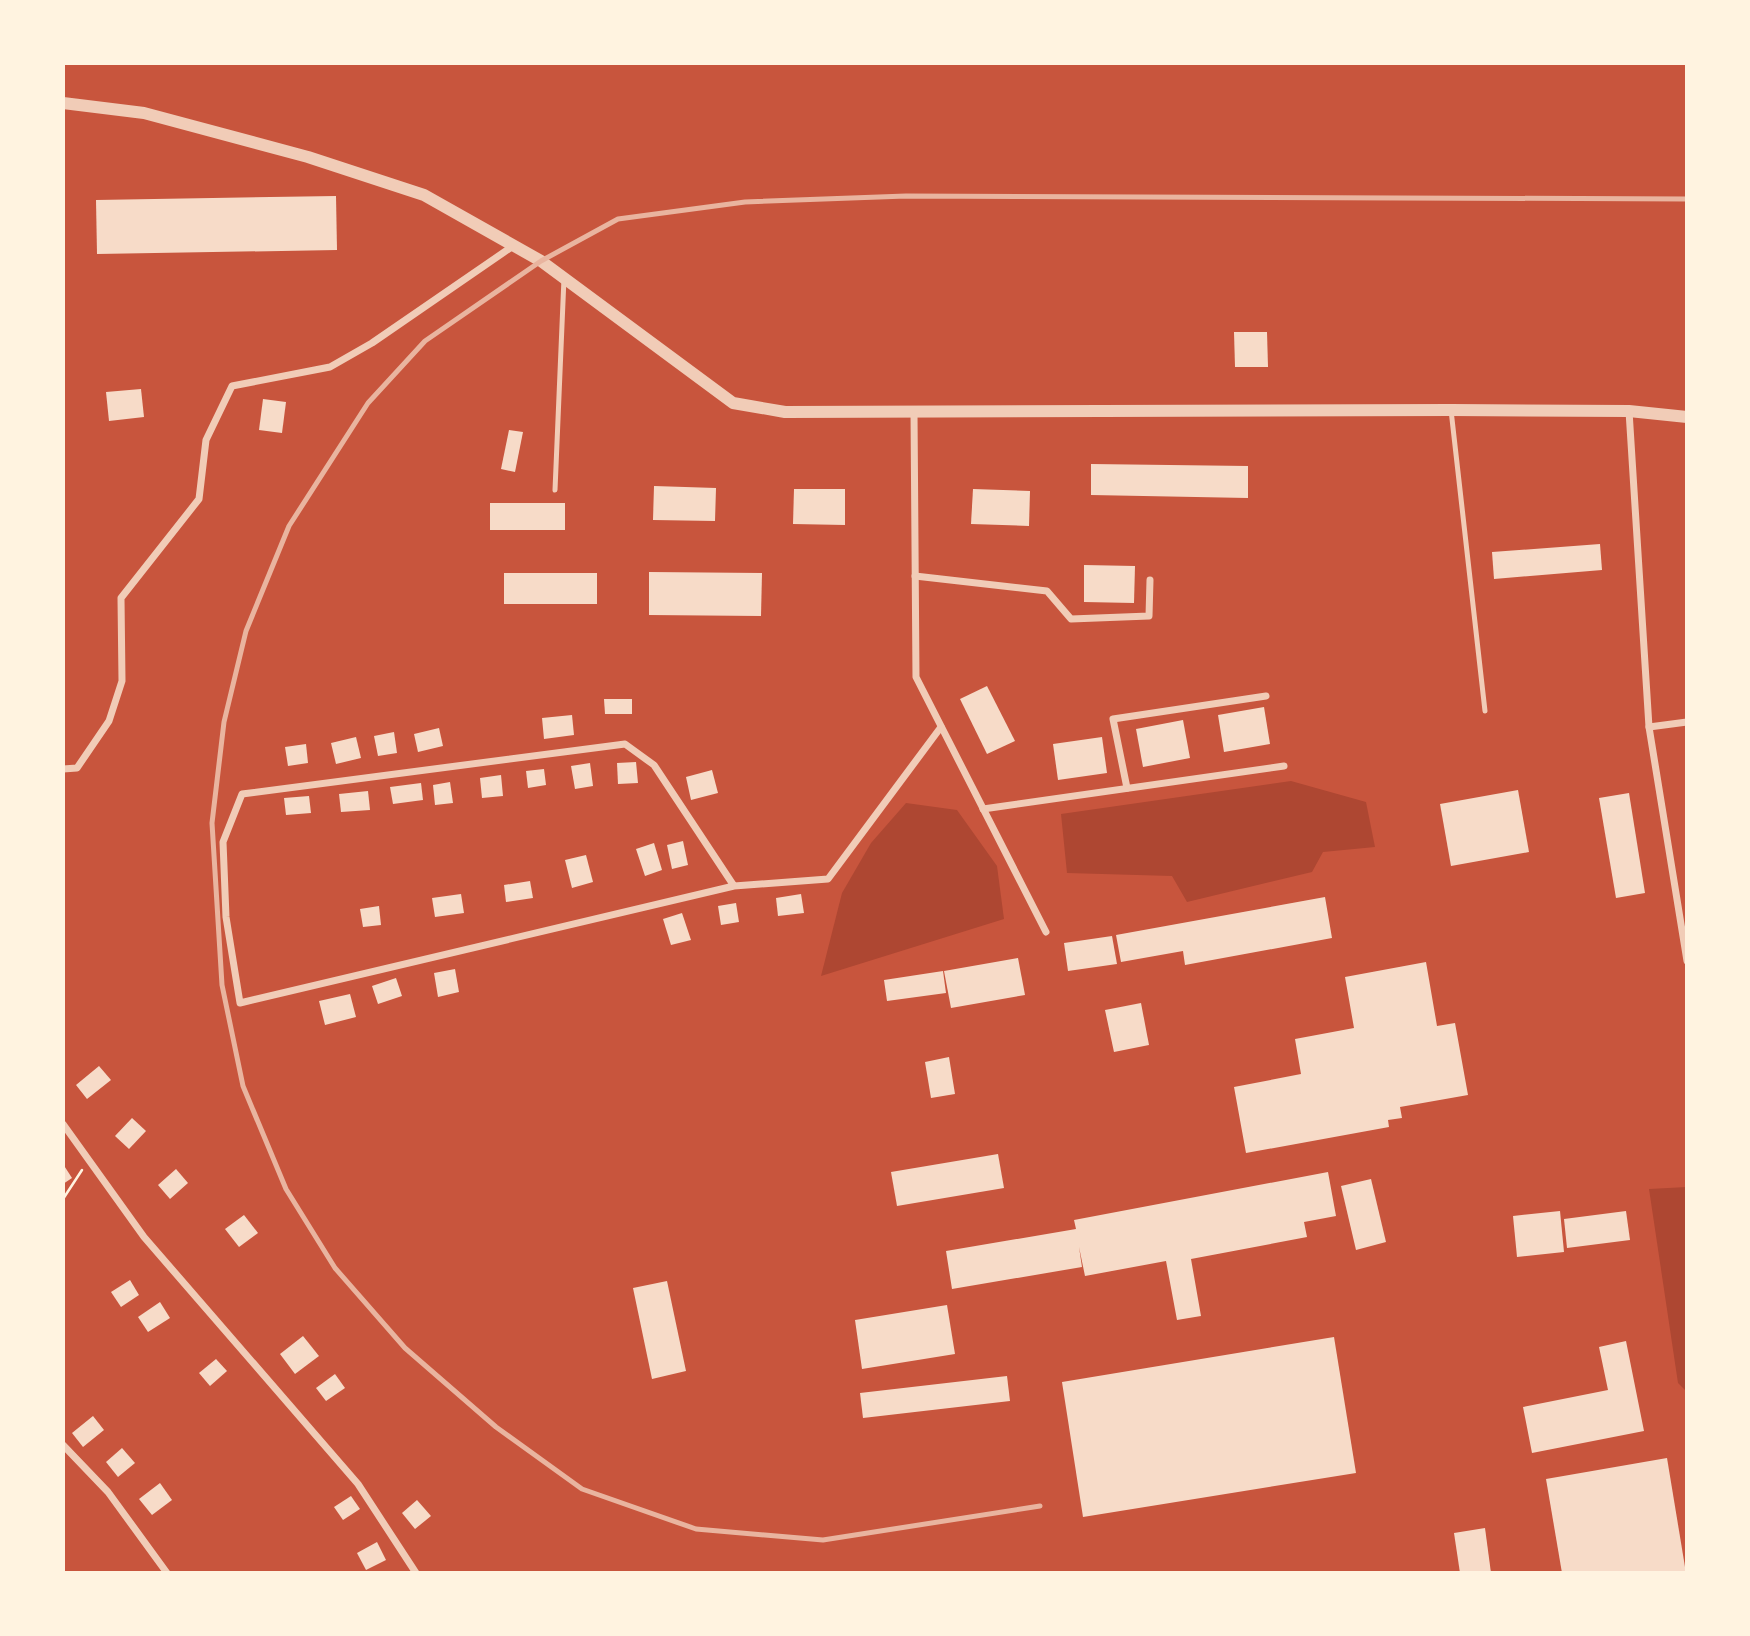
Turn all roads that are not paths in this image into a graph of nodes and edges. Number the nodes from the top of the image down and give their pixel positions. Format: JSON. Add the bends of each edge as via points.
{"nodes":[{"id":1,"x":63,"y":103,"type":"edge"},
{"id":2,"x":513,"y":246,"type":"junction"},
{"id":3,"x":564,"y":278,"type":"junction"},
{"id":4,"x":1451,"y":410,"type":"junction"},
{"id":5,"x":1629,"y":411,"type":"junction"},
{"id":6,"x":914,"y":412,"type":"junction"},
{"id":7,"x":1687,"y":417,"type":"edge"},
{"id":8,"x":555,"y":490,"type":"dead end"},
{"id":9,"x":915,"y":576,"type":"junction"},
{"id":10,"x":1150,"y":580,"type":"dead end"},
{"id":11,"x":1266,"y":696,"type":"dead end"},
{"id":12,"x":1485,"y":711,"type":"dead end"},
{"id":13,"x":1687,"y":722,"type":"edge"},
{"id":14,"x":941,"y":727,"type":"junction"},
{"id":15,"x":1649,"y":727,"type":"junction"},
{"id":16,"x":1284,"y":766,"type":"dead end"},
{"id":17,"x":63,"y":769,"type":"edge"},
{"id":18,"x":1127,"y":788,"type":"junction"},
{"id":19,"x":983,"y":809,"type":"junction"},
{"id":20,"x":734,"y":886,"type":"junction"},
{"id":21,"x":1046,"y":932,"type":"dead end"},
{"id":22,"x":1687,"y":961,"type":"edge"},
{"id":23,"x":63,"y":1124,"type":"edge"},
{"id":24,"x":63,"y":1445,"type":"edge"},
{"id":25,"x":167,"y":1573,"type":"edge"},
{"id":26,"x":416,"y":1573,"type":"edge"}],
"edges":[{"from":1,"to":2,"type":"street","via":[[144,113],[308,157],[424,195]]},
{"from":2,"to":3,"type":"street"},
{"from":2,"to":17,"type":"street","via":[[330,367],[232,386],[206,440],[199,499],[121,598],[122,681],[109,721],[77,768]]},
{"from":3,"to":6,"type":"street","via":[[733,403],[785,412]]},
{"from":3,"to":8,"type":"lane"},
{"from":4,"to":5,"type":"street"},
{"from":4,"to":6,"type":"street"},
{"from":4,"to":12,"type":"lane"},
{"from":5,"to":7,"type":"street"},
{"from":5,"to":15,"type":"street"},
{"from":6,"to":9,"type":"street"},
{"from":9,"to":10,"type":"street","via":[[1047,591],[1071,619],[1149,616]]},
{"from":9,"to":14,"type":"street","via":[[916,677]]},
{"from":11,"to":18,"type":"street","via":[[1113,719]]},
{"from":13,"to":15,"type":"street"},
{"from":14,"to":19,"type":"street"},
{"from":14,"to":20,"type":"street","via":[[828,879]]},
{"from":15,"to":22,"type":"street"},
{"from":16,"to":18,"type":"street"},
{"from":18,"to":19,"type":"street"},
{"from":19,"to":21,"type":"street"},
{"from":20,"to":20,"type":"street","via":[[240,1003],[226,917],[223,842],[242,794],[625,744],[654,765]]},
{"from":23,"to":26,"type":"street","via":[[145,1237],[358,1484]]},
{"from":24,"to":25,"type":"street","via":[[108,1492]]}]}
